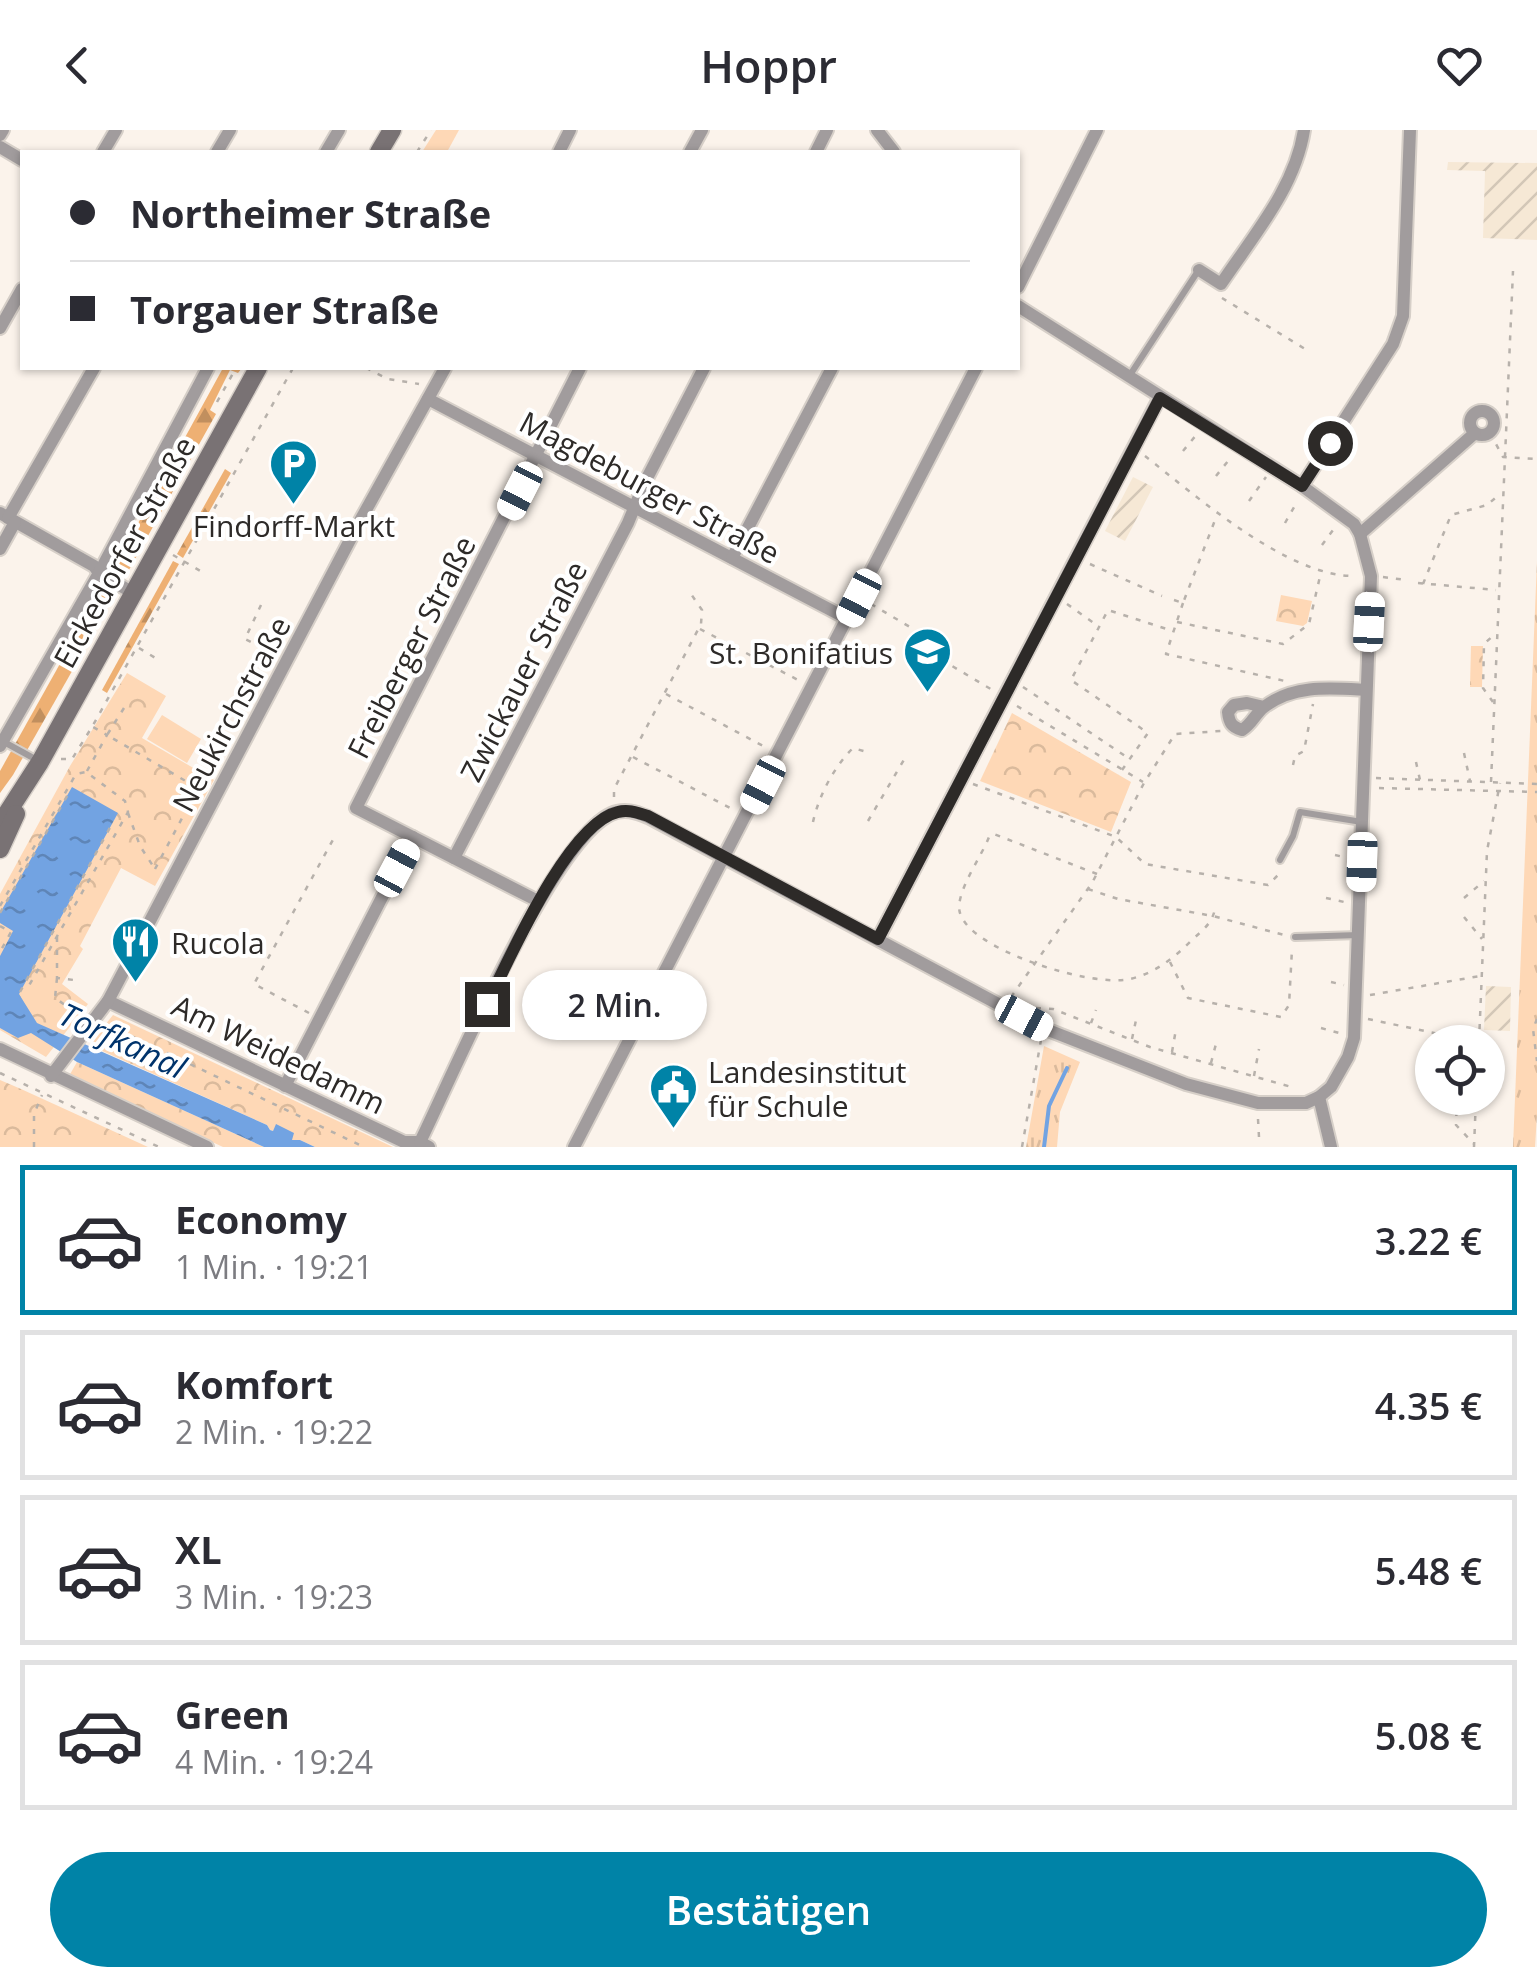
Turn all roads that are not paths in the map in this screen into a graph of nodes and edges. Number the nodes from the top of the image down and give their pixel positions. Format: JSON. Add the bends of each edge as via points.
{"nodes":[{"id":1,"x":877,"y":130,"type":"edge"},
{"id":2,"x":1098,"y":130,"type":"edge"},
{"id":3,"x":1304,"y":130,"type":"edge"},
{"id":4,"x":1410,"y":130,"type":"edge"},
{"id":5,"x":892,"y":150,"type":"edge"},
{"id":6,"x":1199,"y":270,"type":"joint"},
{"id":7,"x":1020,"y":283,"type":"edge"},
{"id":8,"x":20,"y":293,"type":"edge"},
{"id":9,"x":1020,"y":307,"type":"edge"},
{"id":10,"x":0,"y":328,"type":"edge"},
{"id":11,"x":93,"y":370,"type":"edge"},
{"id":12,"x":207,"y":370,"type":"edge"},
{"id":13,"x":257,"y":370,"type":"edge"},
{"id":14,"x":444,"y":370,"type":"edge"},
{"id":15,"x":579,"y":370,"type":"edge"},
{"id":16,"x":703,"y":370,"type":"edge"},
{"id":17,"x":831,"y":370,"type":"edge"},
{"id":18,"x":975,"y":370,"type":"edge"},
{"id":19,"x":1128,"y":378,"type":"junction"},
{"id":20,"x":432,"y":392,"type":"junction"},
{"id":21,"x":1160,"y":398,"type":"junction"},
{"id":22,"x":1475,"y":433,"type":"junction"},
{"id":23,"x":538,"y":456,"type":"junction"},
{"id":24,"x":1302,"y":486,"type":"junction"},
{"id":25,"x":634,"y":507,"type":"junction"},
{"id":26,"x":8,"y":518,"type":"edge"},
{"id":27,"x":1360,"y":534,"type":"junction"},
{"id":28,"x":0,"y":549,"type":"edge"},
{"id":29,"x":732,"y":558,"type":"junction"},
{"id":30,"x":99,"y":572,"type":"junction"},
{"id":31,"x":133,"y":593,"type":"junction"},
{"id":32,"x":848,"y":619,"type":"junction"},
{"id":33,"x":1366,"y":690,"type":"junction"},
{"id":34,"x":1264,"y":707,"type":"junction"},
{"id":35,"x":2,"y":744,"type":"edge"},
{"id":36,"x":39,"y":763,"type":"junction"},
{"id":37,"x":1364,"y":822,"type":"junction"},
{"id":38,"x":0,"y":824,"type":"edge"},
{"id":39,"x":413,"y":837,"type":"junction"},
{"id":40,"x":0,"y":848,"type":"edge"},
{"id":41,"x":454,"y":858,"type":"junction"},
{"id":42,"x":725,"y":859,"type":"junction"},
{"id":43,"x":1280,"y":860,"type":"road end"},
{"id":44,"x":538,"y":901,"type":"junction"},
{"id":45,"x":1360,"y":935,"type":"junction"},
{"id":46,"x":1295,"y":937,"type":"road end"},
{"id":47,"x":878,"y":939,"type":"junction"},
{"id":48,"x":108,"y":1001,"type":"junction"},
{"id":49,"x":0,"y":1049,"type":"edge"},
{"id":50,"x":51,"y":1076,"type":"junction"},
{"id":51,"x":285,"y":1086,"type":"junction"},
{"id":52,"x":1319,"y":1097,"type":"junction"},
{"id":53,"x":424,"y":1145,"type":"edge"},
{"id":54,"x":206,"y":1147,"type":"edge"},
{"id":55,"x":574,"y":1147,"type":"edge"},
{"id":56,"x":1331,"y":1147,"type":"edge"}],
"edges":[{"from":1,"to":5,"type":"street"},
{"from":2,"to":7,"type":"street"},
{"from":3,"to":6,"type":"street","via":[[1286,185],[1221,284]]},
{"from":4,"to":24,"type":"street","via":[[1402,316],[1393,344]]},
{"from":6,"to":19,"type":"lane"},
{"from":8,"to":10,"type":"street"},
{"from":9,"to":19,"type":"street"},
{"from":11,"to":26,"type":"street"},
{"from":12,"to":30,"type":"street","name":"Eickedorfer Straße"},
{"from":13,"to":31,"type":"main road","name":"Eickedorfer Straße"},
{"from":14,"to":20,"type":"street","name":"Neukirchstraße"},
{"from":15,"to":23,"type":"street","name":"Freiberger Straße"},
{"from":16,"to":25,"type":"street","name":"Zwickauer Straße"},
{"from":17,"to":29,"type":"street"},
{"from":18,"to":32,"type":"street"},
{"from":19,"to":21,"type":"street"},
{"from":20,"to":23,"type":"street","name":"Magdeburger Straße"},
{"from":20,"to":48,"type":"street","name":"Neukirchstraße"},
{"from":21,"to":24,"type":"street"},
{"from":21,"to":47,"type":"street"},
{"from":22,"to":22,"type":"street","via":[[1470,419],[1488,412],[1494,419],[1490,433]]},
{"from":22,"to":27,"type":"street"},
{"from":23,"to":25,"type":"street","name":"Magdeburger Straße"},
{"from":23,"to":39,"type":"street","name":"Freiberger Straße","via":[[356,808]]},
{"from":24,"to":27,"type":"street"},
{"from":25,"to":29,"type":"street","name":"Magdeburger Straße"},
{"from":25,"to":41,"type":"street","name":"Zwickauer Straße"},
{"from":26,"to":28,"type":"street"},
{"from":26,"to":30,"type":"street"},
{"from":27,"to":33,"type":"street","via":[[1371,576]]},
{"from":29,"to":32,"type":"street","name":"Magdeburger Straße"},
{"from":30,"to":31,"type":"street"},
{"from":30,"to":35,"type":"street","name":"Eickedorfer Straße"},
{"from":31,"to":36,"type":"main road","name":"Eickedorfer Straße"},
{"from":32,"to":42,"type":"street"},
{"from":33,"to":34,"type":"street","via":[[1316,688]]},
{"from":33,"to":37,"type":"street"},
{"from":34,"to":34,"type":"street","via":[[1234,705],[1228,712],[1233,727],[1250,725]]},
{"from":35,"to":36,"type":"lane"},
{"from":36,"to":38,"type":"main road","name":"Eickedorfer Straße"},
{"from":36,"to":40,"type":"main road","name":"Eickedorfer Straße"},
{"from":37,"to":43,"type":"lane","via":[[1300,812]]},
{"from":37,"to":45,"type":"street"},
{"from":39,"to":41,"type":"street"},
{"from":39,"to":51,"type":"street"},
{"from":41,"to":44,"type":"street"},
{"from":42,"to":44,"type":"street","via":[[648,816],[612,814],[586,834]]},
{"from":42,"to":47,"type":"street"},
{"from":42,"to":55,"type":"street"},
{"from":44,"to":53,"type":"street"},
{"from":45,"to":46,"type":"lane"},
{"from":45,"to":52,"type":"street","via":[[1354,1038]]},
{"from":47,"to":52,"type":"street","via":[[1043,1028],[1153,1073],[1258,1103]]},
{"from":48,"to":50,"type":"street","name":"Neukirchstraße"},
{"from":48,"to":51,"type":"street","name":"Am Weidedamm"},
{"from":49,"to":50,"type":"street"},
{"from":50,"to":54,"type":"street"},
{"from":51,"to":53,"type":"street","name":"Am Weidedamm","via":[[404,1142]]},
{"from":52,"to":56,"type":"street"}]}
